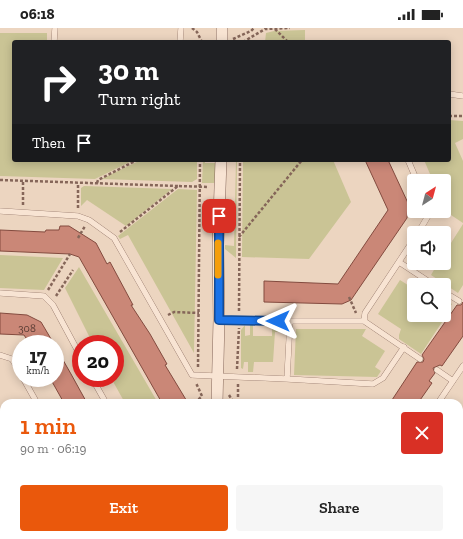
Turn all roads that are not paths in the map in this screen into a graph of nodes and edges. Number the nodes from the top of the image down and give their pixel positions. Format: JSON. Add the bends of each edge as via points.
{"nodes":[{"id":1,"x":55,"y":28,"type":"edge"},
{"id":2,"x":182,"y":28,"type":"edge"},
{"id":3,"x":222,"y":28,"type":"edge"},
{"id":4,"x":54,"y":40,"type":"edge"},
{"id":5,"x":180,"y":40,"type":"edge"},
{"id":6,"x":222,"y":40,"type":"edge"},
{"id":7,"x":451,"y":94,"type":"edge"},
{"id":8,"x":463,"y":96,"type":"edge"},
{"id":9,"x":221,"y":162,"type":"edge"},
{"id":10,"x":409,"y":162,"type":"edge"},
{"id":11,"x":414,"y":174,"type":"edge"},
{"id":12,"x":0,"y":211,"type":"edge"},
{"id":13,"x":407,"y":249,"type":"edge"},
{"id":14,"x":399,"y":262,"type":"junction"},
{"id":15,"x":423,"y":278,"type":"edge"},
{"id":16,"x":0,"y":293,"type":"edge"},
{"id":17,"x":451,"y":296,"type":"edge"},
{"id":18,"x":459,"y":301,"type":"dead end"},
{"id":19,"x":219,"y":320,"type":"junction"},
{"id":20,"x":290,"y":321,"type":"junction"},
{"id":21,"x":362,"y":321,"type":"junction"},
{"id":22,"x":72,"y":341,"type":"edge"},
{"id":23,"x":404,"y":347,"type":"junction"},
{"id":24,"x":0,"y":355,"type":"edge"},
{"id":25,"x":12,"y":359,"type":"edge"},
{"id":26,"x":420,"y":359,"type":"dead end"},
{"id":27,"x":463,"y":366,"type":"edge"},
{"id":28,"x":437,"y":370,"type":"dead end"},
{"id":29,"x":217,"y":376,"type":"junction"},
{"id":30,"x":287,"y":379,"type":"junction"},
{"id":31,"x":453,"y":381,"type":"junction"},
{"id":32,"x":28,"y":387,"type":"edge"},
{"id":33,"x":97,"y":387,"type":"edge"},
{"id":34,"x":35,"y":399,"type":"edge"},
{"id":35,"x":104,"y":399,"type":"edge"},
{"id":36,"x":217,"y":399,"type":"edge"},
{"id":37,"x":441,"y":399,"type":"edge"}],
"edges":[{"from":1,"to":4,"type":"lane"},
{"from":2,"to":5,"type":"lane"},
{"from":3,"to":6,"type":"street"},
{"from":7,"to":8,"type":"lane"},
{"from":9,"to":19,"type":"street"},
{"from":10,"to":11,"type":"lane"},
{"from":12,"to":29,"type":"lane","via":[[78,216],[89,220],[114,238],[192,375]]},
{"from":13,"to":14,"type":"lane"},
{"from":14,"to":15,"type":"lane"},
{"from":14,"to":21,"type":"lane","via":[[364,313]]},
{"from":16,"to":22,"type":"lane","via":[[44,296],[51,303]]},
{"from":17,"to":18,"type":"lane"},
{"from":19,"to":20,"type":"lane"},
{"from":19,"to":29,"type":"street"},
{"from":20,"to":21,"type":"lane"},
{"from":20,"to":30,"type":"lane"},
{"from":21,"to":23,"type":"lane"},
{"from":23,"to":26,"type":"lane"},
{"from":23,"to":30,"type":"lane","via":[[382,378],[373,384]]},
{"from":24,"to":25,"type":"lane"},
{"from":27,"to":31,"type":"lane"},
{"from":28,"to":31,"type":"lane"},
{"from":29,"to":30,"type":"lane"},
{"from":29,"to":36,"type":"street"},
{"from":31,"to":37,"type":"lane"},
{"from":32,"to":34,"type":"lane"},
{"from":33,"to":35,"type":"lane"}]}
